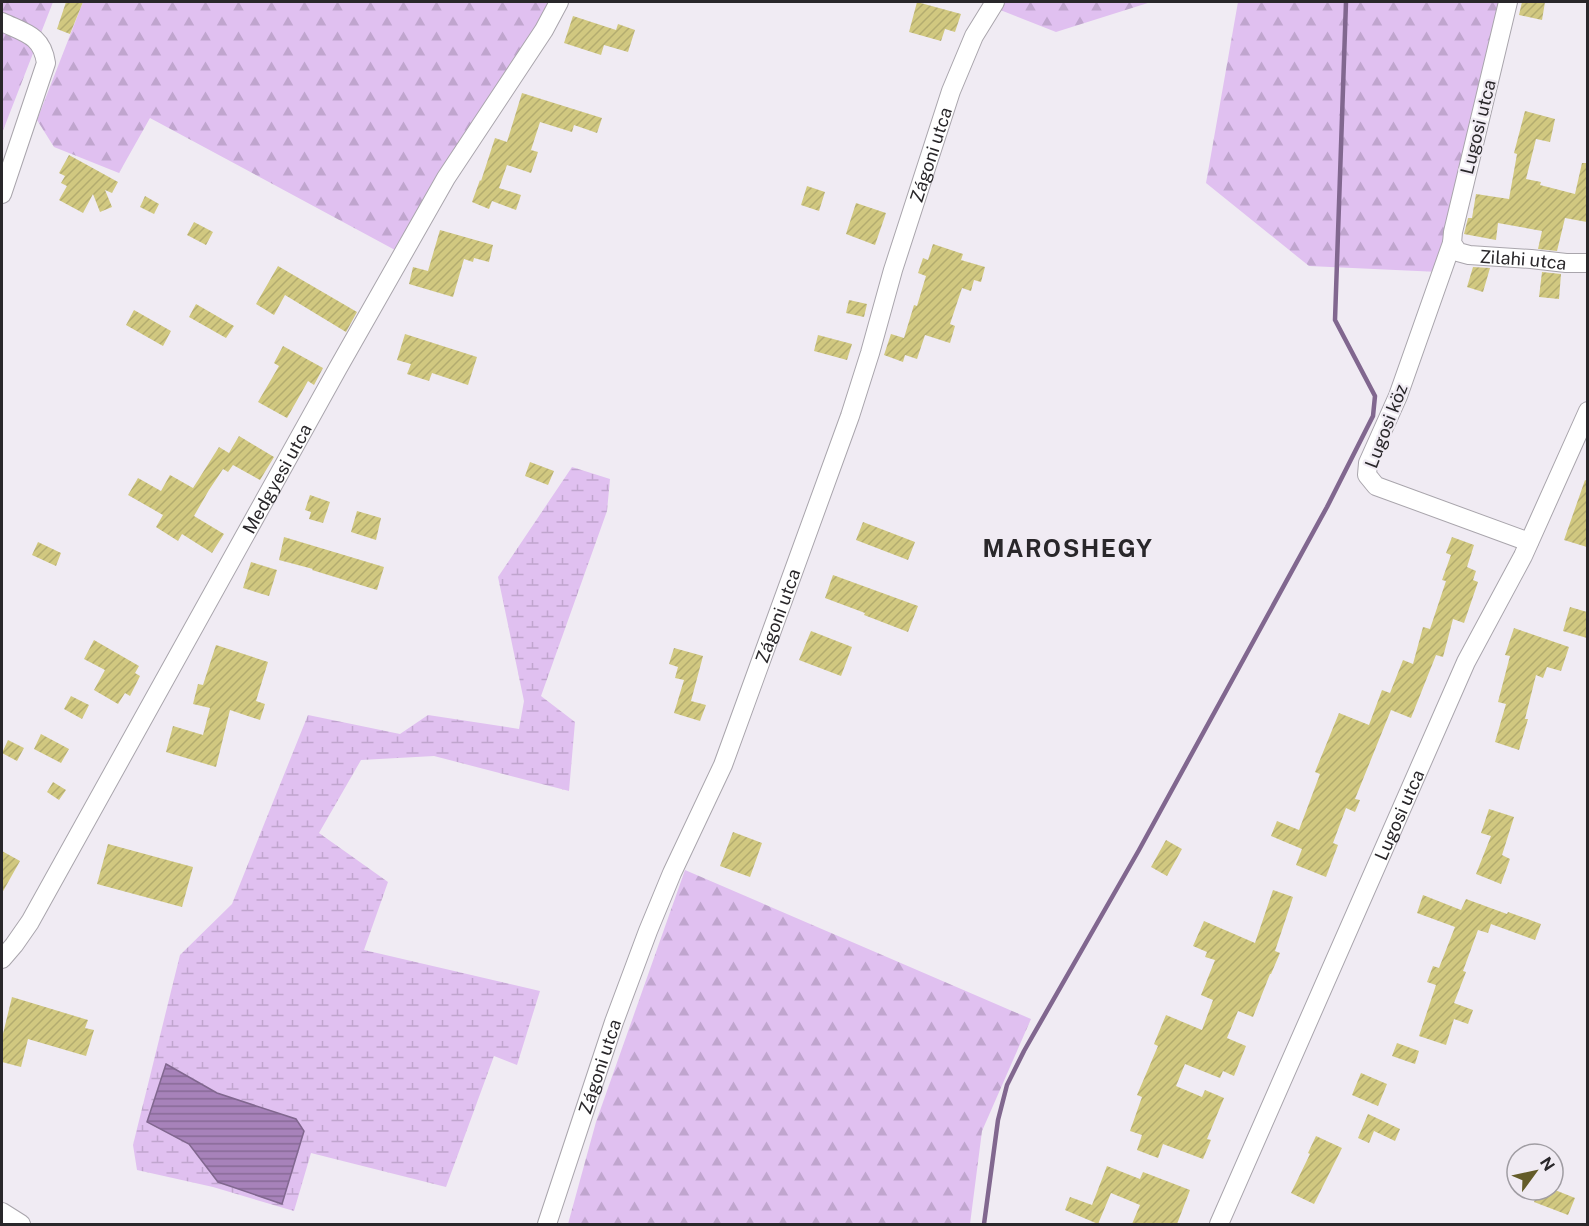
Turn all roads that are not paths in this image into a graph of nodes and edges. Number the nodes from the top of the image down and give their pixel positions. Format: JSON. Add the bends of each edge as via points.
{"nodes":[{"id":1,"x":558,"y":2,"type":"edge"},
{"id":2,"x":995,"y":2,"type":"edge"},
{"id":3,"x":1508,"y":2,"type":"edge"},
{"id":4,"x":2,"y":22,"type":"edge"},
{"id":5,"x":2,"y":194,"type":"edge"},
{"id":6,"x":1455,"y":248,"type":"junction"},
{"id":7,"x":1587,"y":263,"type":"edge"},
{"id":8,"x":1587,"y":411,"type":"edge"},
{"id":9,"x":1529,"y":542,"type":"junction"},
{"id":10,"x":2,"y":959,"type":"edge"},
{"id":11,"x":2,"y":1212,"type":"edge"},
{"id":12,"x":21,"y":1224,"type":"edge"},
{"id":13,"x":548,"y":1224,"type":"edge"},
{"id":14,"x":1219,"y":1224,"type":"edge"}],
"edges":[{"from":1,"to":10,"type":"street","name":"Medgyesi utca","via":[[544,30],[446,178],[30,922]]},
{"from":2,"to":13,"type":"street","name":"Zágoni utca","via":[[974,36],[951,91],[850,416],[723,765],[648,931]]},
{"from":3,"to":6,"type":"street","name":"Lugosi utca","via":[[1453,232]]},
{"from":4,"to":5,"type":"street","via":[[34,37],[45,51],[46,63]]},
{"from":6,"to":7,"type":"street","name":"Zilahi utca","via":[[1469,255]]},
{"from":6,"to":9,"type":"street","name":"Lugosi köz","via":[[1368,463],[1367,475],[1376,486]]},
{"from":8,"to":9,"type":"street","name":"Lugosi utca"},
{"from":9,"to":14,"type":"street","name":"Lugosi utca","via":[[1462,673]]},
{"from":11,"to":12,"type":"street"}]}
